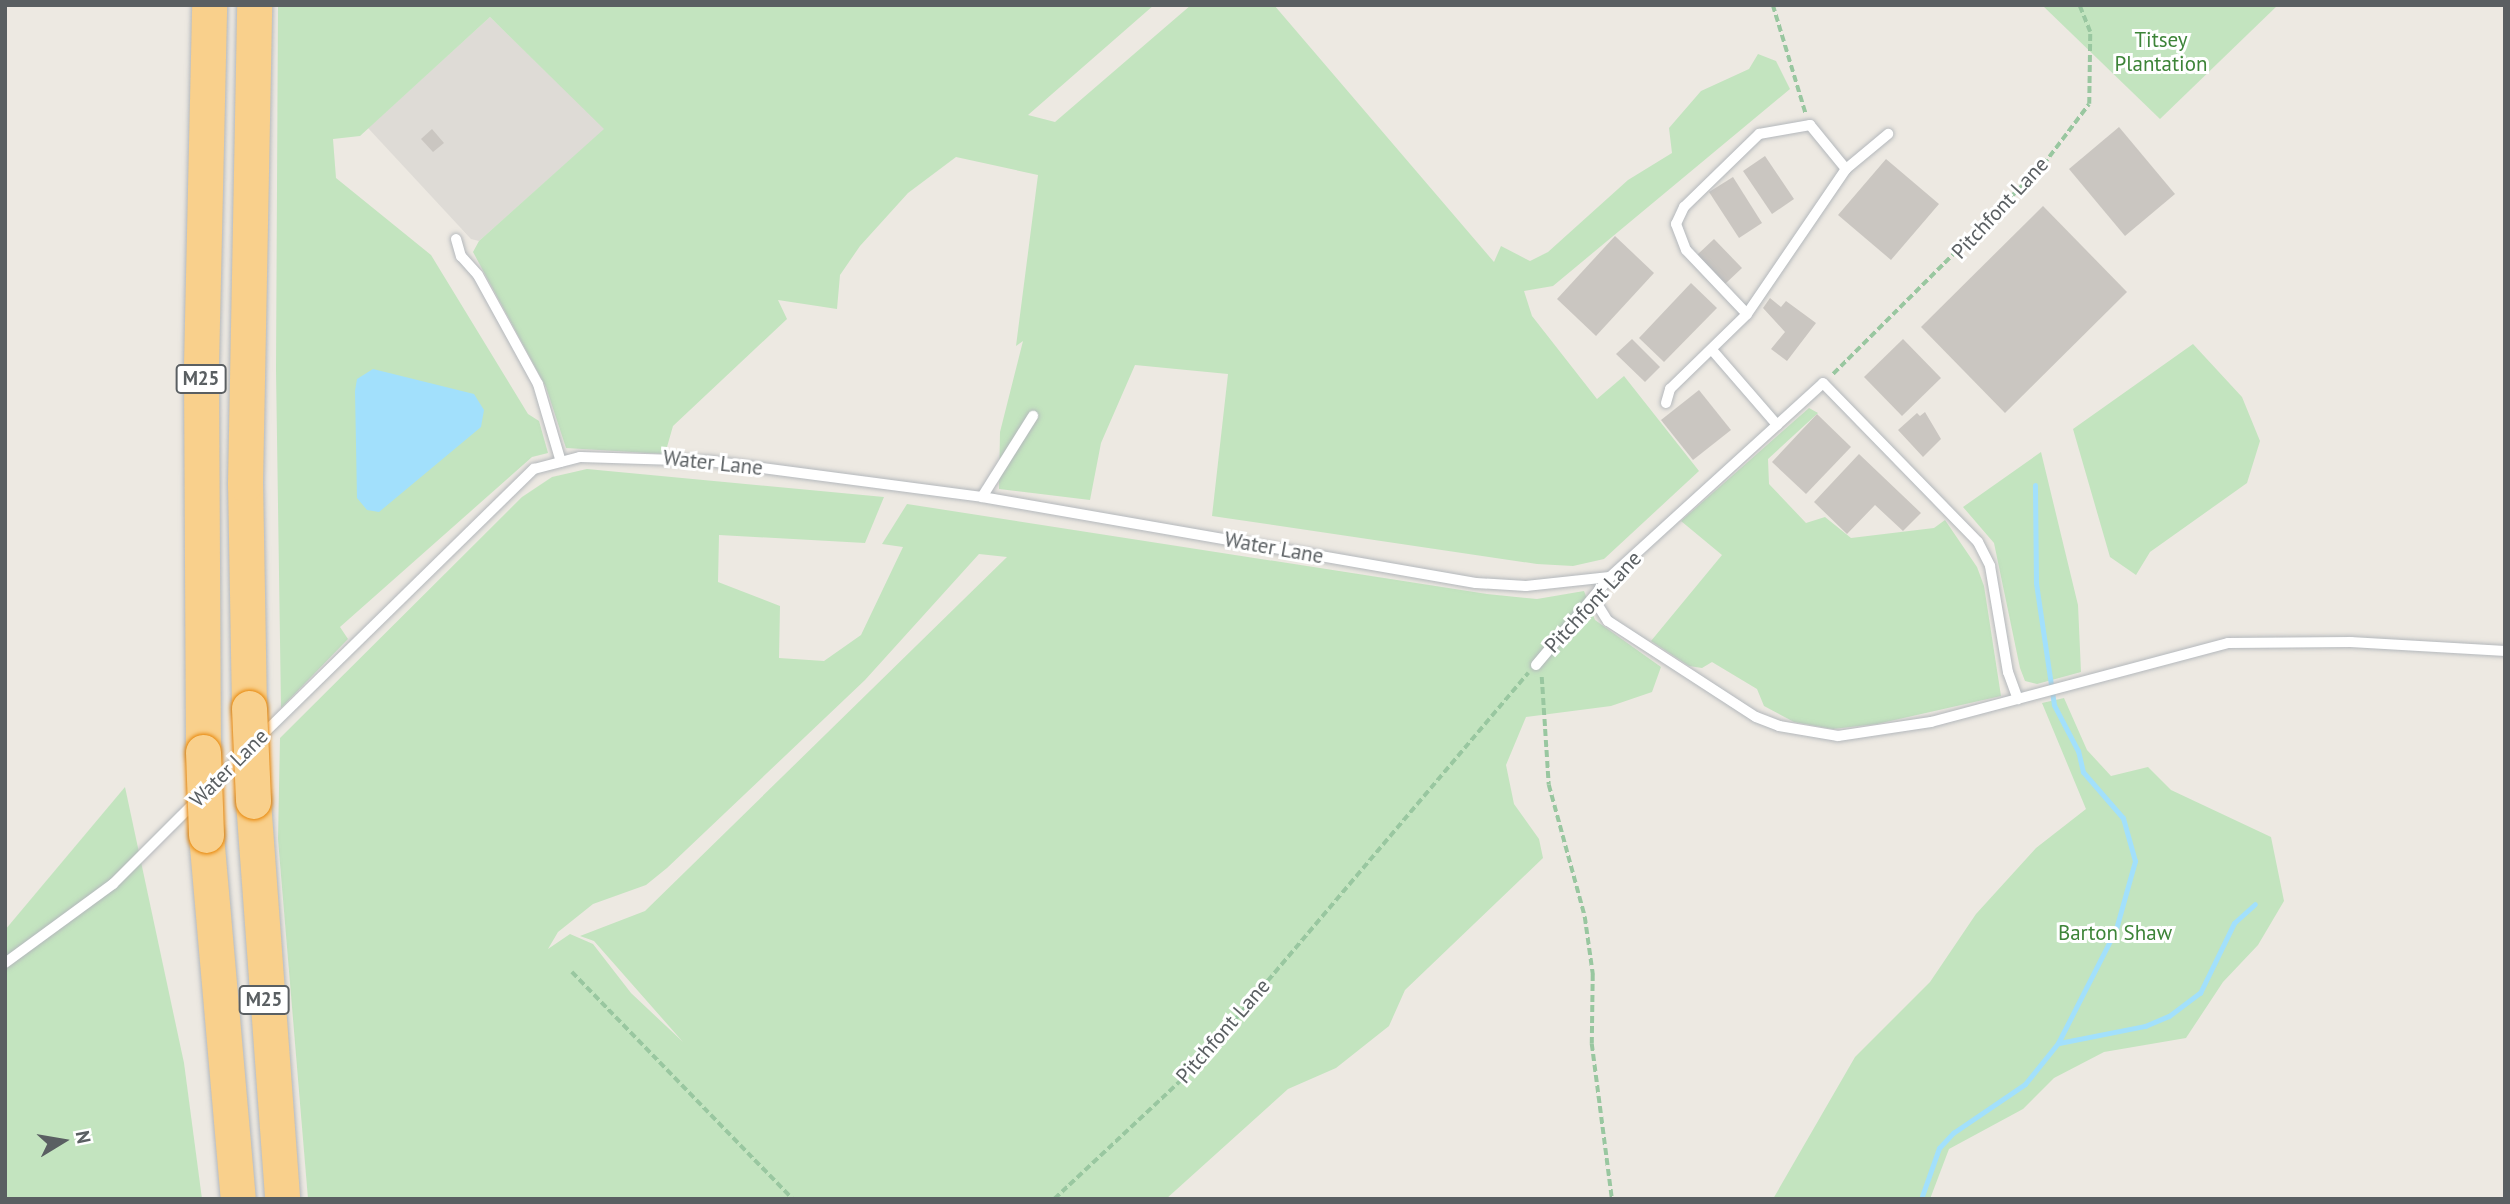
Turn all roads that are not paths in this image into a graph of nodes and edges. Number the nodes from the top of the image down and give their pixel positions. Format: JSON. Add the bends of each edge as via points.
{"nodes":[{"id":1,"x":209,"y":5,"type":"edge"},
{"id":2,"x":254,"y":5,"type":"edge"},
{"id":3,"x":1888,"y":134,"type":"dead end"},
{"id":4,"x":1846,"y":169,"type":"junction"},
{"id":5,"x":456,"y":240,"type":"dead end"},
{"id":6,"x":1747,"y":314,"type":"junction"},
{"id":7,"x":1713,"y":351,"type":"junction"},
{"id":8,"x":1666,"y":403,"type":"dead end"},
{"id":9,"x":1033,"y":416,"type":"dead end"},
{"id":10,"x":1777,"y":425,"type":"junction"},
{"id":11,"x":561,"y":462,"type":"junction"},
{"id":12,"x":982,"y":497,"type":"junction"},
{"id":13,"x":1610,"y":578,"type":"junction"},
{"id":14,"x":1594,"y":599,"type":"junction"},
{"id":15,"x":2505,"y":652,"type":"edge"},
{"id":16,"x":1536,"y":665,"type":"road end"},
{"id":17,"x":2018,"y":699,"type":"junction"},
{"id":18,"x":5,"y":963,"type":"edge"},
{"id":19,"x":238,"y":1199,"type":"edge"},
{"id":20,"x":282,"y":1199,"type":"edge"}],
"edges":[{"from":1,"to":19,"type":"highway","number":"M25","bridge":true,"via":[[201,416],[203,752]]},
{"from":2,"to":20,"type":"highway","number":"M25","bridge":true,"via":[[245,484],[248,708]]},
{"from":3,"to":4,"type":"lane"},
{"from":4,"to":6,"type":"lane"},
{"from":4,"to":6,"type":"lane","via":[[1810,125],[1759,134],[1685,207],[1676,224],[1686,250]]},
{"from":5,"to":11,"type":"lane","via":[[461,256],[478,275],[538,384]]},
{"from":6,"to":7,"type":"lane"},
{"from":7,"to":8,"type":"lane","via":[[1670,389]]},
{"from":7,"to":10,"type":"lane"},
{"from":9,"to":12,"type":"lane"},
{"from":10,"to":13,"type":"lane","name":"Pitchfont Lane"},
{"from":10,"to":17,"type":"lane","name":"Pitchfont Lane","via":[[1823,383],[1978,542],[1990,566],[2008,672]]},
{"from":11,"to":12,"type":"lane","name":"Water Lane","via":[[618,456],[709,461]]},
{"from":11,"to":18,"type":"lane","name":"Water Lane","via":[[534,469],[113,884]]},
{"from":12,"to":13,"type":"lane","name":"Water Lane","via":[[1476,583],[1526,586]]},
{"from":13,"to":14,"type":"lane","name":"Pitchfont Lane"},
{"from":14,"to":16,"type":"lane","name":"Pitchfont Lane"},
{"from":14,"to":17,"type":"lane","via":[[1608,621],[1756,717],[1779,726],[1838,736],[1870,734]]},
{"from":15,"to":17,"type":"lane","via":[[2351,642],[2228,643]]}]}
